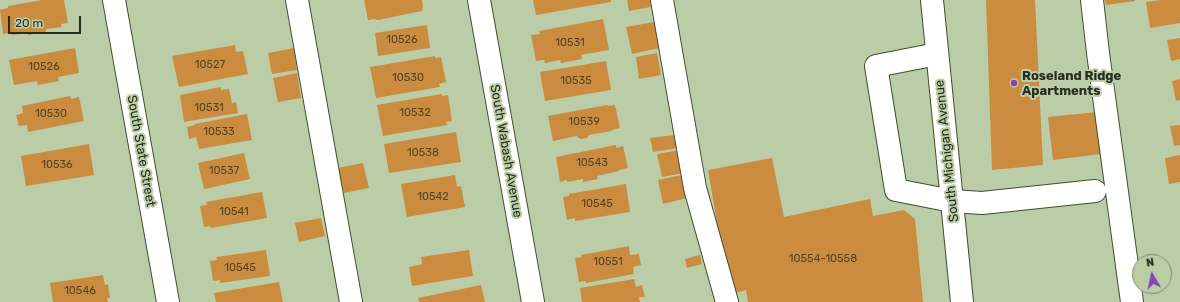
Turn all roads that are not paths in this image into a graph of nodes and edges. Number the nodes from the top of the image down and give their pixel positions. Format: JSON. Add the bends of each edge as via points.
{"nodes":[{"id":1,"x":114,"y":0,"type":"edge"},
{"id":2,"x":297,"y":0,"type":"edge"},
{"id":3,"x":479,"y":0,"type":"edge"},
{"id":4,"x":662,"y":0,"type":"edge"},
{"id":5,"x":932,"y":0,"type":"edge"},
{"id":6,"x":1092,"y":0,"type":"edge"},
{"id":7,"x":937,"y":54,"type":"junction"},
{"id":8,"x":1095,"y":191,"type":"dead end"},
{"id":9,"x":952,"y":201,"type":"junction"},
{"id":10,"x":168,"y":302,"type":"edge"},
{"id":11,"x":351,"y":302,"type":"edge"},
{"id":12,"x":533,"y":302,"type":"edge"},
{"id":13,"x":727,"y":302,"type":"edge"},
{"id":14,"x":962,"y":302,"type":"edge"},
{"id":15,"x":1132,"y":302,"type":"edge"}],
"edges":[{"from":1,"to":10,"type":"street","name":"South State Street"},
{"from":2,"to":11,"type":"street"},
{"from":3,"to":12,"type":"street","name":"South Wabash Avenue"},
{"from":4,"to":13,"type":"street","via":[[695,188]]},
{"from":5,"to":7,"type":"street","name":"South Michigan Avenue"},
{"from":6,"to":15,"type":"street"},
{"from":7,"to":9,"type":"street","name":"South Michigan Avenue"},
{"from":7,"to":9,"type":"street","via":[[876,66],[896,190]]},
{"from":8,"to":9,"type":"street","via":[[982,203]]},
{"from":9,"to":14,"type":"street","name":"South Michigan Avenue"}]}
